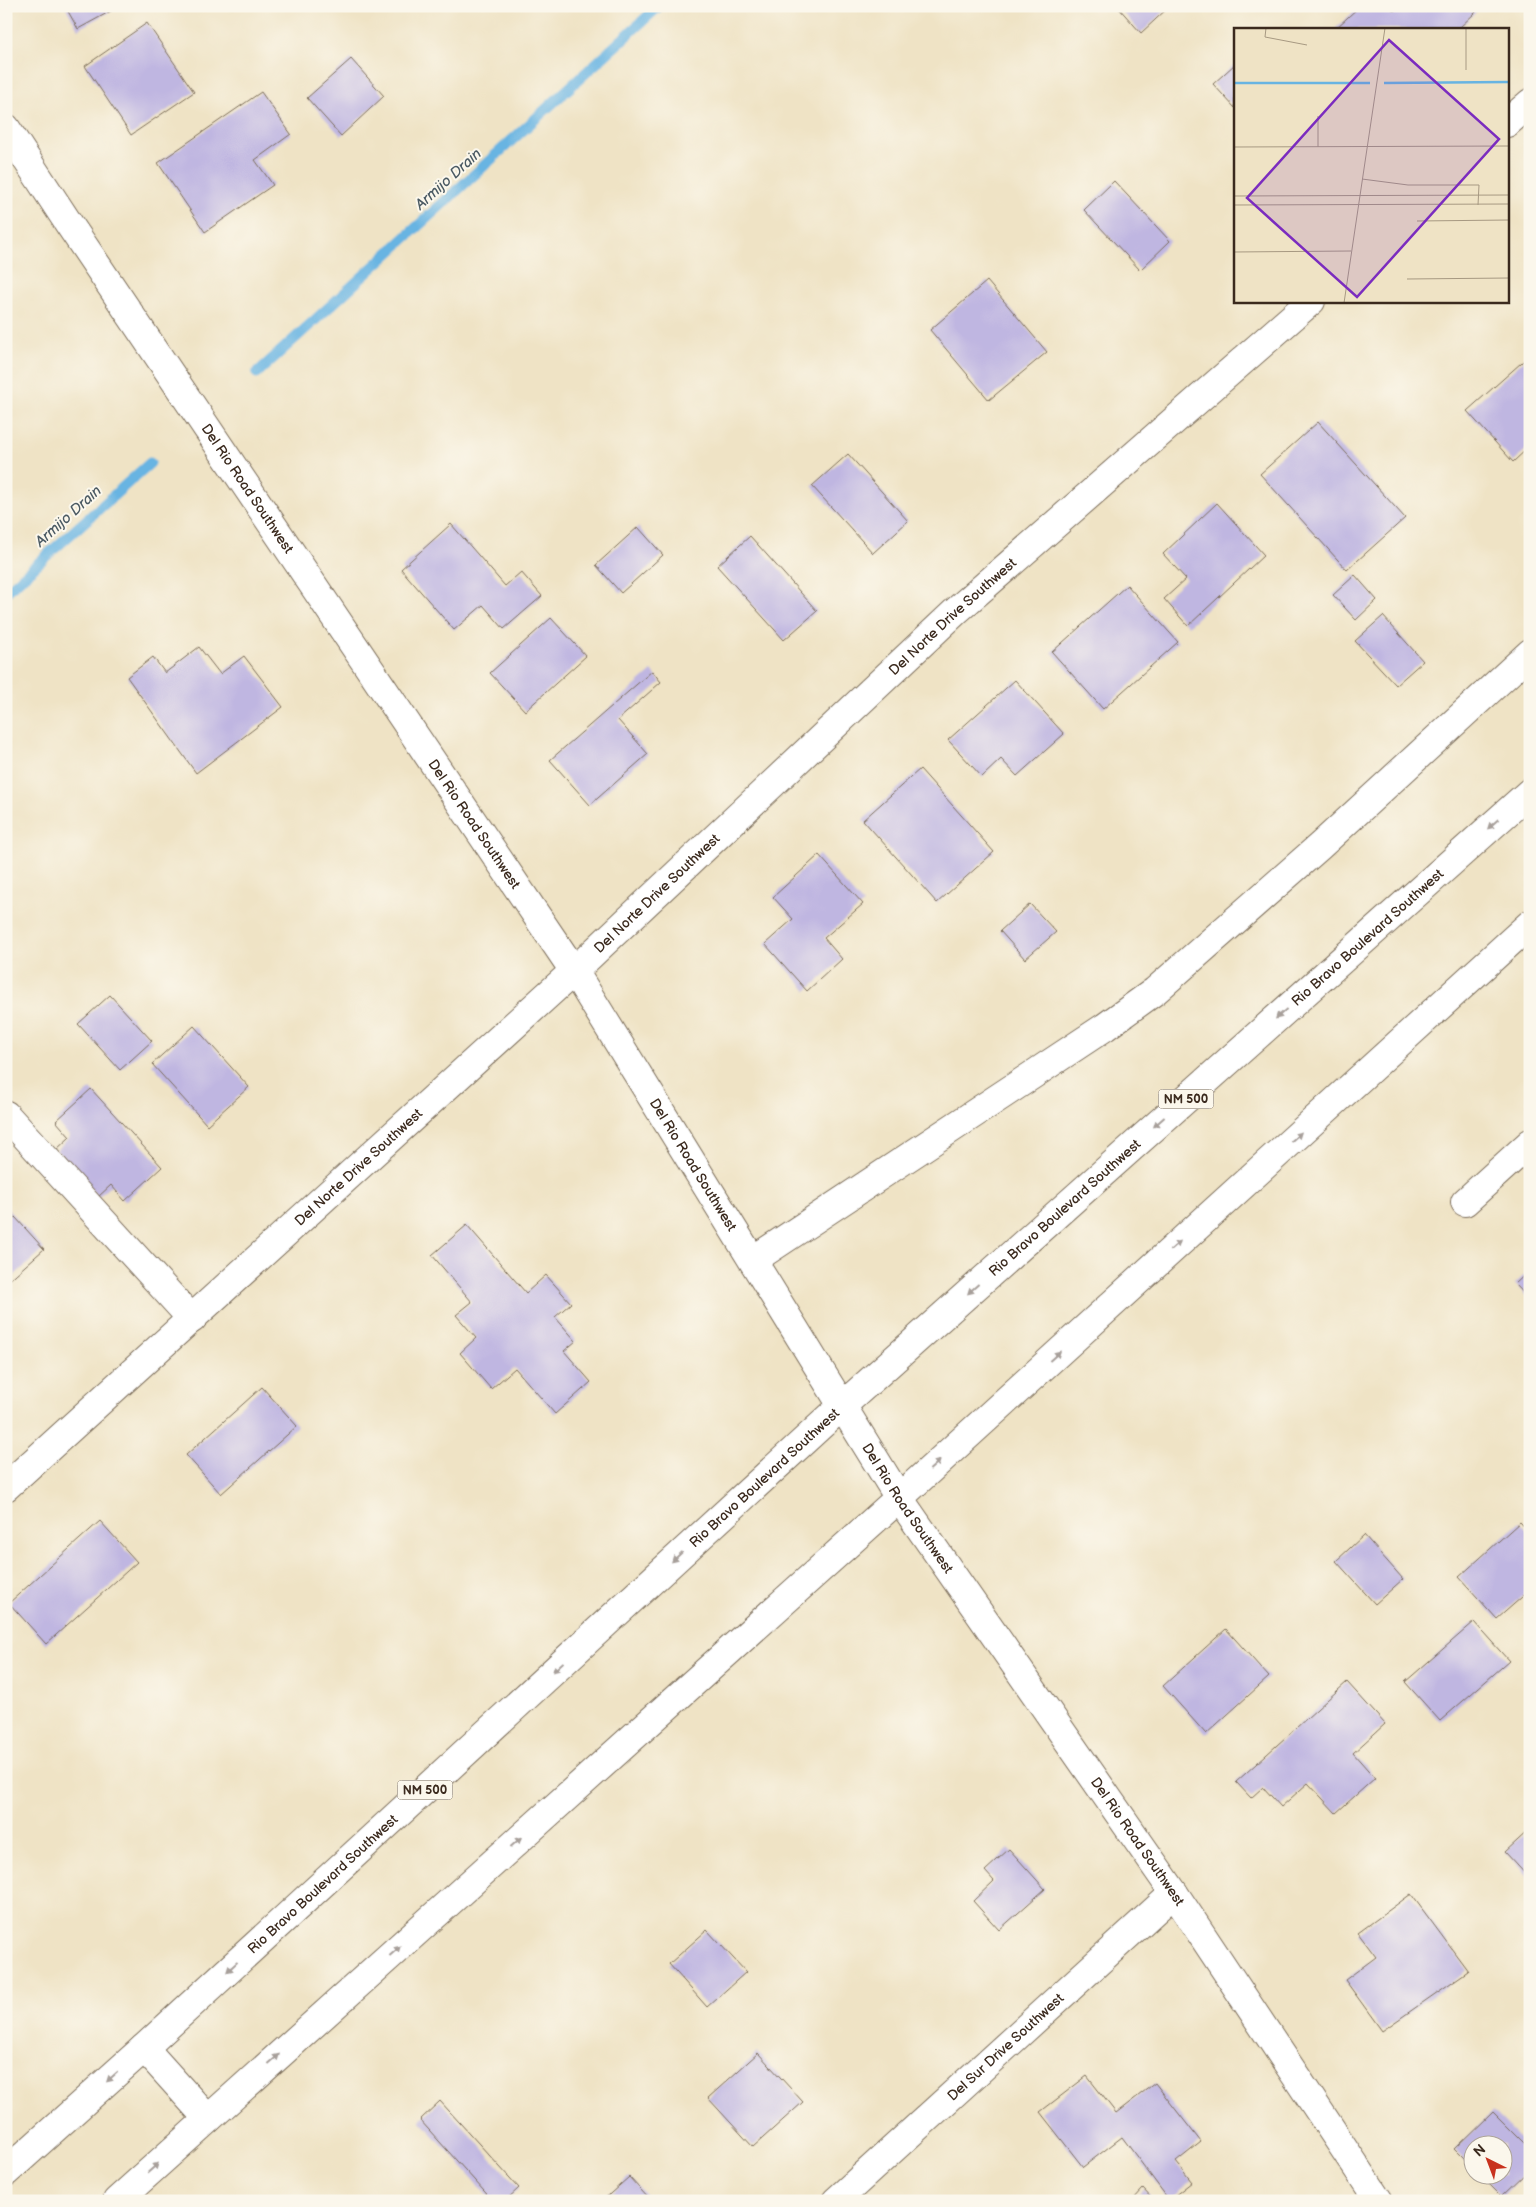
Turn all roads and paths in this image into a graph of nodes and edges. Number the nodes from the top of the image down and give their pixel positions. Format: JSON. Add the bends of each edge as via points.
{"nodes":[{"id":1,"x":1530,"y":103,"type":"edge"},
{"id":2,"x":1508,"y":122,"type":"edge"},
{"id":3,"x":6,"y":128,"type":"edge"},
{"id":4,"x":1310,"y":302,"type":"edge"},
{"id":5,"x":1530,"y":653,"type":"edge"},
{"id":6,"x":1530,"y":792,"type":"edge"},
{"id":7,"x":1530,"y":924,"type":"edge"},
{"id":8,"x":574,"y":971,"type":"junction"},
{"id":9,"x":6,"y":1115,"type":"edge"},
{"id":10,"x":1530,"y":1143,"type":"edge"},
{"id":11,"x":1465,"y":1202,"type":"dead end"},
{"id":12,"x":753,"y":1260,"type":"junction"},
{"id":13,"x":192,"y":1319,"type":"junction"},
{"id":14,"x":842,"y":1406,"type":"junction"},
{"id":15,"x":6,"y":1487,"type":"edge"},
{"id":16,"x":899,"y":1498,"type":"junction"},
{"id":17,"x":1174,"y":1893,"type":"junction"},
{"id":18,"x":144,"y":2048,"type":"junction"},
{"id":19,"x":208,"y":2119,"type":"junction"},
{"id":20,"x":6,"y":2172,"type":"edge"},
{"id":21,"x":117,"y":2201,"type":"edge"},
{"id":22,"x":836,"y":2201,"type":"edge"},
{"id":23,"x":1379,"y":2201,"type":"edge"}],
"edges":[{"from":1,"to":2,"type":"street"},
{"from":3,"to":8,"type":"street","name":"Del Rio Road Southwest"},
{"from":4,"to":8,"type":"street","name":"Del Norte Drive Southwest","via":[[955,612]]},
{"from":5,"to":12,"type":"street","via":[[1320,846],[1155,990],[1105,1027]]},
{"from":6,"to":14,"type":"street","name":"Rio Bravo Boulevard Southwest","number":"NM 500","one_way":true},
{"from":16,"to":7,"type":"street","one_way":true},
{"from":8,"to":12,"type":"street","name":"Del Rio Road Southwest"},
{"from":8,"to":13,"type":"street","name":"Del Norte Drive Southwest"},
{"from":9,"to":13,"type":"street"},
{"from":10,"to":11,"type":"street"},
{"from":12,"to":14,"type":"street","name":"Del Rio Road Southwest"},
{"from":13,"to":15,"type":"street","name":"Del Norte Drive Southwest"},
{"from":14,"to":16,"type":"street","name":"Del Rio Road Southwest"},
{"from":14,"to":18,"type":"street","name":"Rio Bravo Boulevard Southwest","number":"NM 500","one_way":true},
{"from":16,"to":17,"type":"street","name":"Del Rio Road Southwest"},
{"from":19,"to":16,"type":"street","one_way":true},
{"from":17,"to":22,"type":"street","name":"Del Sur Drive Southwest"},
{"from":17,"to":23,"type":"street","name":"Del Rio Road Southwest"},
{"from":18,"to":19,"type":"street"},
{"from":18,"to":20,"type":"street","name":"Rio Bravo Boulevard Southwest","number":"NM 500","one_way":true},
{"from":21,"to":19,"type":"street","one_way":true}]}
